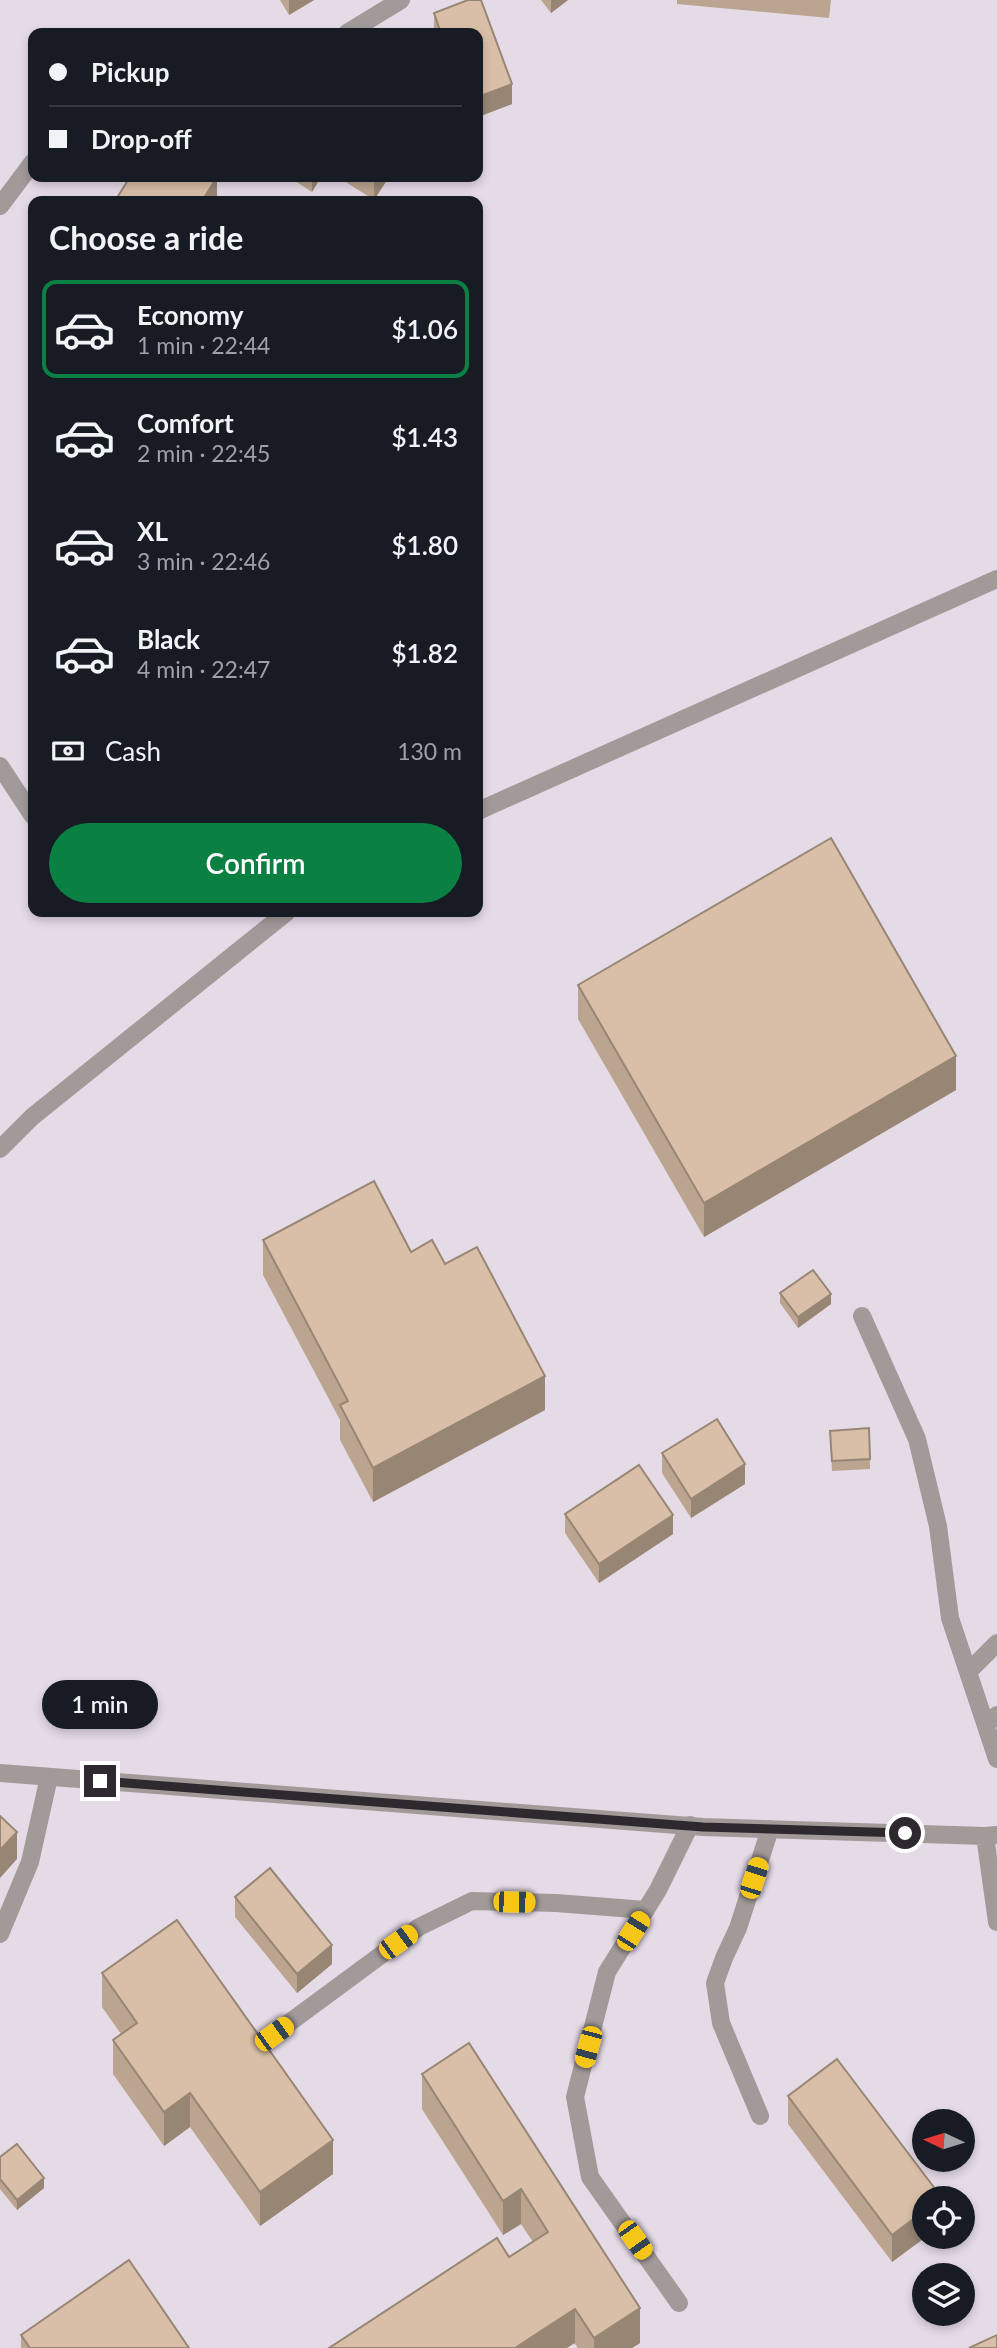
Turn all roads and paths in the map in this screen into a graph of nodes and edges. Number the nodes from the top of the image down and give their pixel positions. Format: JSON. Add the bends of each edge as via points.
{"nodes":[{"id":1,"x":401,"y":0,"type":"edge"},
{"id":2,"x":355,"y":28,"type":"edge"},
{"id":3,"x":28,"y":169,"type":"edge"},
{"id":4,"x":0,"y":206,"type":"edge"},
{"id":5,"x":997,"y":579,"type":"edge"},
{"id":6,"x":0,"y":765,"type":"edge"},
{"id":7,"x":28,"y":808,"type":"edge"},
{"id":8,"x":483,"y":809,"type":"edge"},
{"id":9,"x":281,"y":917,"type":"edge"},
{"id":10,"x":0,"y":1149,"type":"edge"},
{"id":11,"x":862,"y":1316,"type":"dead end"},
{"id":12,"x":997,"y":1643,"type":"edge"},
{"id":13,"x":968,"y":1672,"type":"junction"},
{"id":14,"x":991,"y":1720,"type":"edge"},
{"id":15,"x":997,"y":1759,"type":"edge"},
{"id":16,"x":0,"y":1773,"type":"edge"},
{"id":17,"x":50,"y":1777,"type":"junction"},
{"id":18,"x":690,"y":1825,"type":"junction"},
{"id":19,"x":770,"y":1829,"type":"junction"},
{"id":20,"x":991,"y":1836,"type":"edge"},
{"id":21,"x":646,"y":1910,"type":"junction"},
{"id":22,"x":997,"y":1922,"type":"edge"},
{"id":23,"x":0,"y":1934,"type":"edge"},
{"id":24,"x":274,"y":2034,"type":"dead end"},
{"id":25,"x":760,"y":2116,"type":"dead end"},
{"id":26,"x":679,"y":2303,"type":"dead end"}],
"edges":[{"from":1,"to":2,"type":"street"},
{"from":3,"to":4,"type":"street"},
{"from":5,"to":8,"type":"street"},
{"from":6,"to":7,"type":"street"},
{"from":9,"to":10,"type":"street","via":[[32,1117]]},
{"from":11,"to":13,"type":"street","via":[[917,1439],[938,1526],[950,1618]]},
{"from":12,"to":13,"type":"street"},
{"from":13,"to":14,"type":"street"},
{"from":14,"to":15,"type":"street"},
{"from":16,"to":17,"type":"street"},
{"from":17,"to":18,"type":"street"},
{"from":17,"to":23,"type":"street","via":[[30,1862]]},
{"from":18,"to":19,"type":"street"},
{"from":18,"to":21,"type":"street"},
{"from":19,"to":20,"type":"street"},
{"from":19,"to":25,"type":"street","via":[[715,1983],[721,2023]]},
{"from":20,"to":22,"type":"street"},
{"from":21,"to":24,"type":"street","via":[[472,1901],[419,1927]]},
{"from":21,"to":26,"type":"street","via":[[607,1972],[575,2097],[590,2177]]}]}
